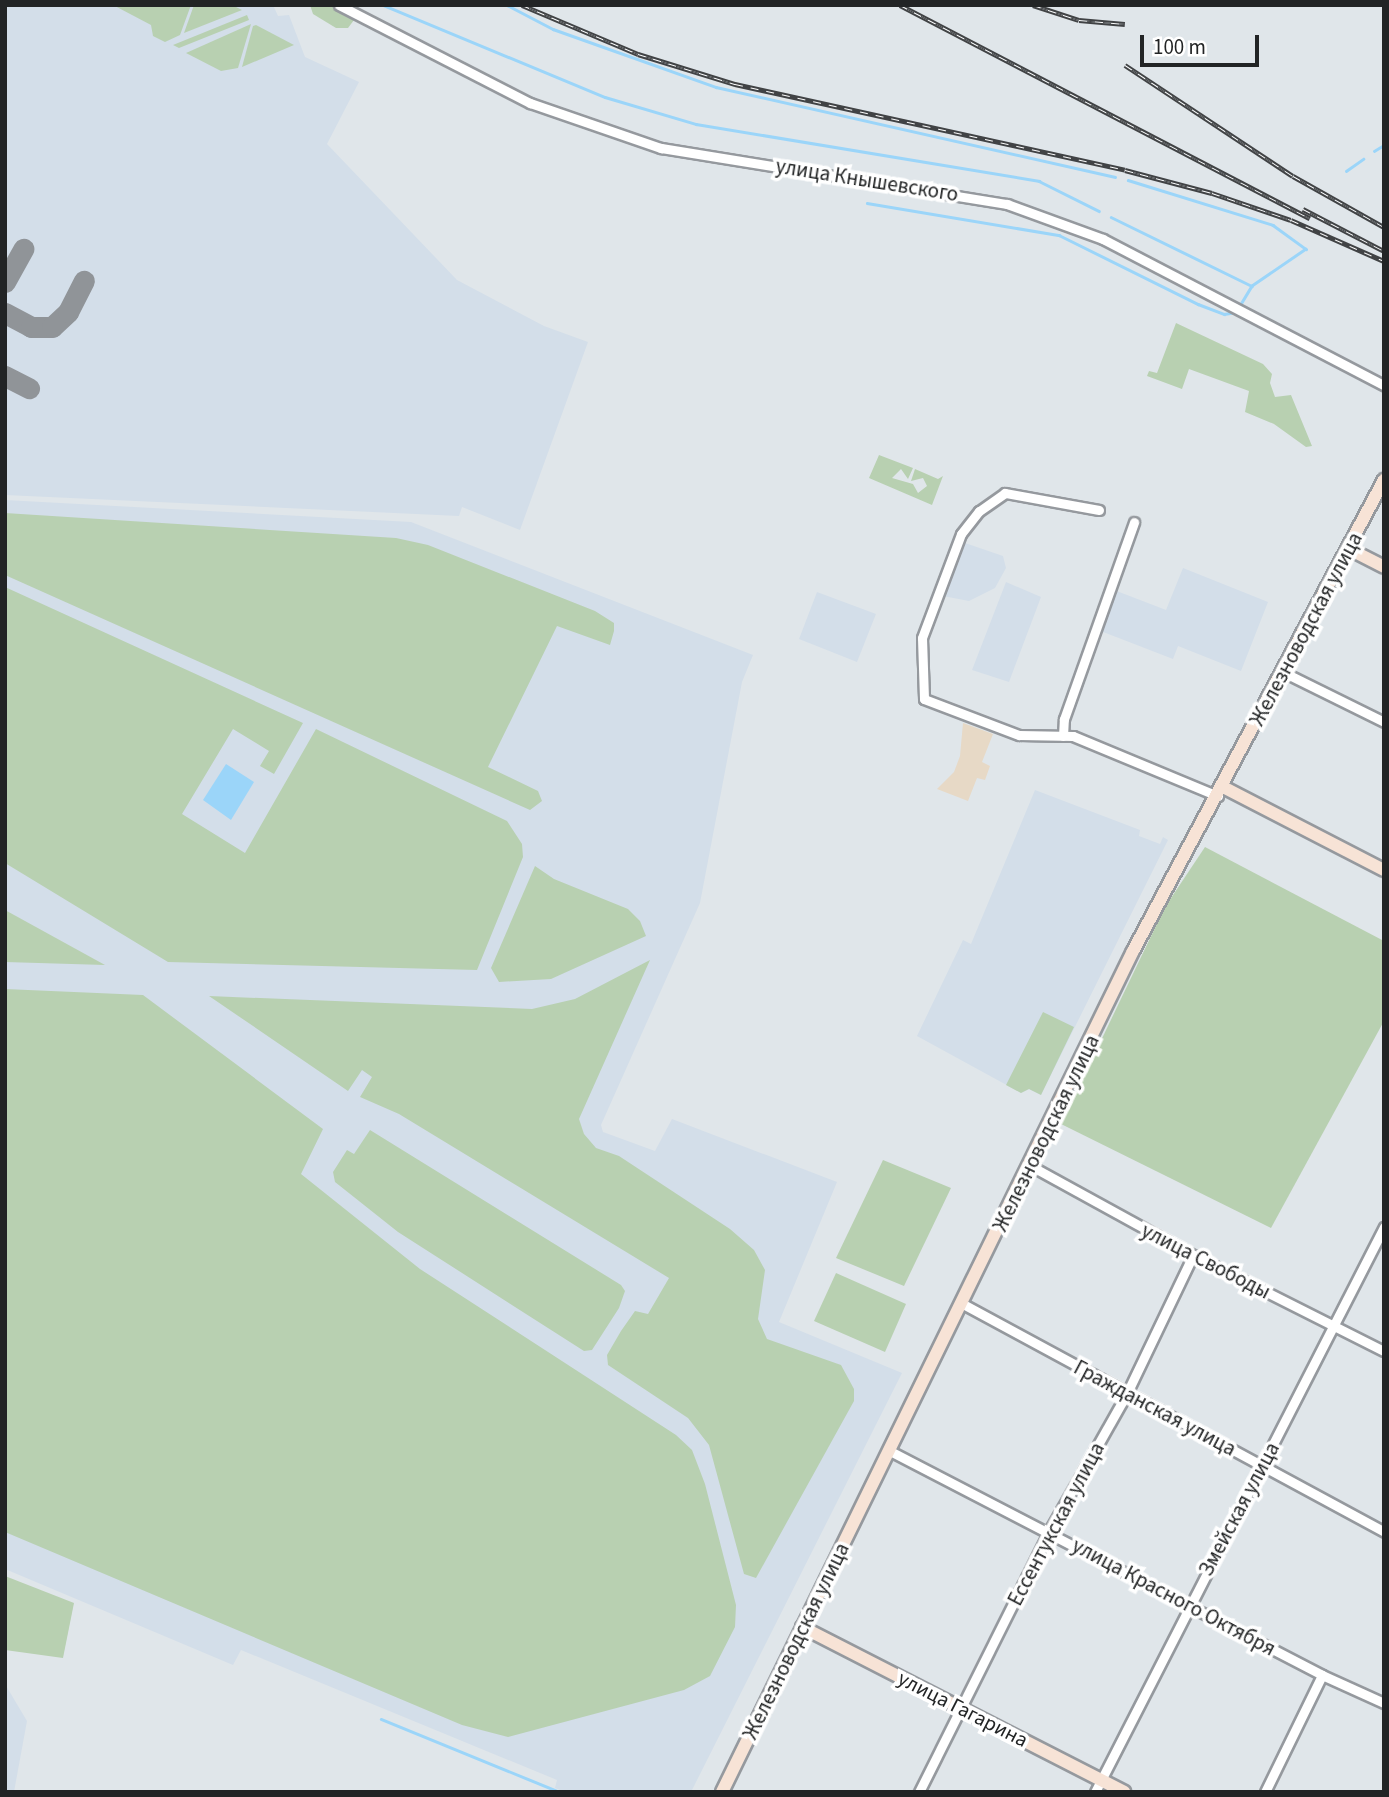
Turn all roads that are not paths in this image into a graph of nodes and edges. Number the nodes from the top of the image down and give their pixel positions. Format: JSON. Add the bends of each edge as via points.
{"nodes":[{"id":1,"x":339,"y":5,"type":"edge"},
{"id":2,"x":1384,"y":385,"type":"edge"},
{"id":3,"x":1384,"y":481,"type":"edge"},
{"id":4,"x":1098,"y":510,"type":"dead end"},
{"id":5,"x":1134,"y":522,"type":"dead end"},
{"id":6,"x":1351,"y":545,"type":"junction"},
{"id":7,"x":1384,"y":567,"type":"edge"},
{"id":8,"x":1283,"y":672,"type":"junction"},
{"id":9,"x":1384,"y":722,"type":"edge"},
{"id":10,"x":1063,"y":736,"type":"junction"},
{"id":11,"x":1220,"y":792,"type":"junction"},
{"id":12,"x":1384,"y":870,"type":"edge"},
{"id":13,"x":1031,"y":1166,"type":"junction"},
{"id":14,"x":1384,"y":1227,"type":"edge"},
{"id":15,"x":1193,"y":1255,"type":"junction"},
{"id":16,"x":963,"y":1304,"type":"junction"},
{"id":17,"x":1333,"y":1325,"type":"junction"},
{"id":18,"x":1384,"y":1351,"type":"edge"},
{"id":19,"x":1127,"y":1393,"type":"junction"},
{"id":20,"x":890,"y":1451,"type":"junction"},
{"id":21,"x":1263,"y":1466,"type":"junction"},
{"id":22,"x":1049,"y":1531,"type":"junction"},
{"id":23,"x":1384,"y":1532,"type":"edge"},
{"id":24,"x":1189,"y":1605,"type":"junction"},
{"id":25,"x":802,"y":1627,"type":"junction"},
{"id":26,"x":1322,"y":1675,"type":"junction"},
{"id":27,"x":1384,"y":1703,"type":"edge"},
{"id":28,"x":961,"y":1707,"type":"junction"},
{"id":29,"x":1097,"y":1786,"type":"edge"},
{"id":30,"x":722,"y":1792,"type":"edge"},
{"id":31,"x":919,"y":1792,"type":"edge"},
{"id":32,"x":1124,"y":1792,"type":"edge"},
{"id":33,"x":1265,"y":1792,"type":"edge"}],
"edges":[{"from":1,"to":2,"type":"street","name":"улица Кнышевского","via":[[530,103],[661,148],[1007,204],[1103,239]]},
{"from":3,"to":6,"type":"main road","name":"Железноводская улица"},
{"from":4,"to":10,"type":"street","via":[[1005,493],[979,511],[961,534],[922,638],[924,699],[1019,735]]},
{"from":5,"to":10,"type":"street","via":[[1064,719]]},
{"from":6,"to":7,"type":"main road"},
{"from":6,"to":8,"type":"main road","name":"Железноводская улица"},
{"from":8,"to":9,"type":"street"},
{"from":8,"to":11,"type":"main road","name":"Железноводская улица"},
{"from":10,"to":11,"type":"street"},
{"from":11,"to":12,"type":"main road"},
{"from":11,"to":13,"type":"main road","name":"Железноводская улица","via":[[1133,951]]},
{"from":13,"to":15,"type":"street","name":"улица Свободы"},
{"from":13,"to":16,"type":"main road","name":"Железноводская улица"},
{"from":14,"to":17,"type":"street","name":"Змейская улица"},
{"from":15,"to":17,"type":"street","name":"улица Свободы"},
{"from":15,"to":19,"type":"street","name":"Ессентукская улица"},
{"from":16,"to":19,"type":"street","name":"Гражданская улица"},
{"from":16,"to":20,"type":"main road","name":"Железноводская улица"},
{"from":17,"to":18,"type":"street","name":"улица Свободы"},
{"from":17,"to":21,"type":"street","name":"Змейская улица"},
{"from":19,"to":21,"type":"street","name":"Гражданская улица"},
{"from":19,"to":22,"type":"street","name":"Ессентукская улица"},
{"from":20,"to":22,"type":"street","name":"улица Красного Октября"},
{"from":20,"to":25,"type":"main road","name":"Железноводская улица"},
{"from":21,"to":23,"type":"street","name":"Гражданская улица"},
{"from":21,"to":24,"type":"street","name":"Змейская улица"},
{"from":22,"to":24,"type":"street","name":"улица Красного Октября"},
{"from":22,"to":28,"type":"street","name":"Ессентукская улица"},
{"from":24,"to":26,"type":"street","name":"улица Красного Октября"},
{"from":24,"to":29,"type":"street","name":"Змейская улица"},
{"from":25,"to":28,"type":"main road","name":"улица Гагарина"},
{"from":25,"to":30,"type":"main road","name":"Железноводская улица"},
{"from":26,"to":27,"type":"street","name":"улица Красного Октября"},
{"from":26,"to":33,"type":"street"},
{"from":28,"to":29,"type":"main road","name":"улица Гагарина"},
{"from":28,"to":31,"type":"street","name":"Ессентукская улица"},
{"from":29,"to":32,"type":"main road","name":"улица Гагарина"}]}
